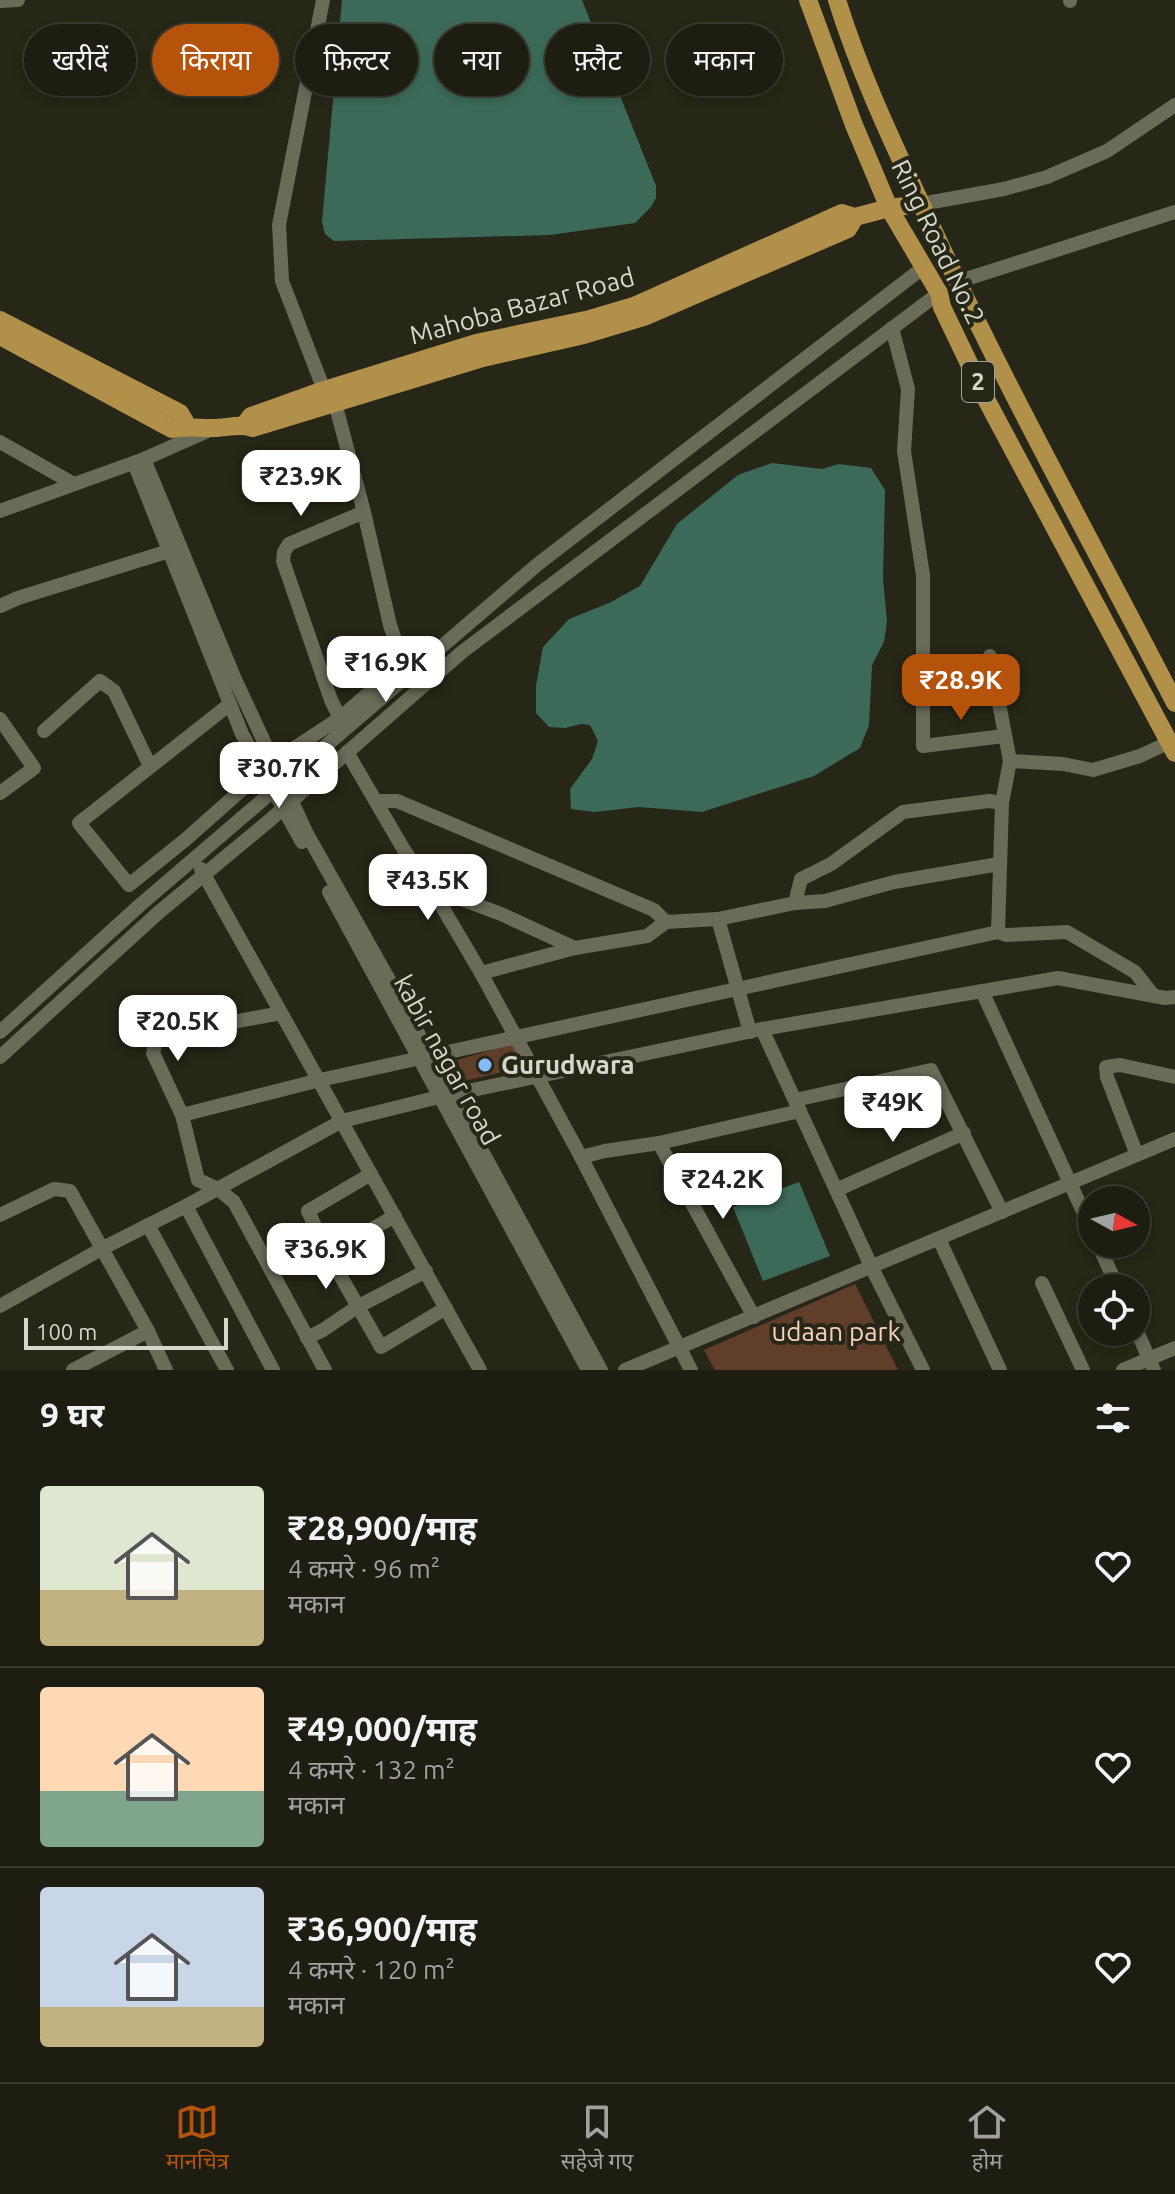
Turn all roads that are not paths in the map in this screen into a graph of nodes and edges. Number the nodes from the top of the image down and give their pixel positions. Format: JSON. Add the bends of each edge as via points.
{"nodes":[{"id":1,"x":18,"y":0,"type":"edge"},
{"id":2,"x":323,"y":0,"type":"edge"},
{"id":3,"x":808,"y":0,"type":"edge"},
{"id":4,"x":837,"y":0,"type":"edge"},
{"id":5,"x":0,"y":1,"type":"edge"},
{"id":6,"x":1175,"y":105,"type":"edge"},
{"id":7,"x":921,"y":204,"type":"junction"},
{"id":8,"x":889,"y":208,"type":"junction"},
{"id":9,"x":1175,"y":212,"type":"edge"},
{"id":10,"x":924,"y":267,"type":"junction"},
{"id":11,"x":957,"y":282,"type":"junction"},
{"id":12,"x":939,"y":293,"type":"junction"},
{"id":13,"x":0,"y":320,"type":"edge"},
{"id":14,"x":892,"y":328,"type":"junction"},
{"id":15,"x":0,"y":336,"type":"edge"},
{"id":16,"x":329,"y":397,"type":"junction"},
{"id":17,"x":187,"y":425,"type":"junction"},
{"id":18,"x":214,"y":428,"type":"junction"},
{"id":19,"x":0,"y":442,"type":"edge"},
{"id":20,"x":139,"y":461,"type":"junction"},
{"id":21,"x":74,"y":484,"type":"junction"},
{"id":22,"x":0,"y":511,"type":"edge"},
{"id":23,"x":364,"y":512,"type":"junction"},
{"id":24,"x":169,"y":551,"type":"junction"},
{"id":25,"x":0,"y":606,"type":"edge"},
{"id":26,"x":990,"y":656,"type":"dead end"},
{"id":27,"x":1175,"y":703,"type":"edge"},
{"id":28,"x":230,"y":704,"type":"junction"},
{"id":29,"x":340,"y":718,"type":"junction"},
{"id":30,"x":0,"y":719,"type":"edge"},
{"id":31,"x":44,"y":731,"type":"dead end"},
{"id":32,"x":1004,"y":736,"type":"junction"},
{"id":33,"x":1172,"y":748,"type":"edge"},
{"id":34,"x":347,"y":752,"type":"junction"},
{"id":35,"x":1010,"y":761,"type":"junction"},
{"id":36,"x":150,"y":766,"type":"junction"},
{"id":37,"x":268,"y":766,"type":"junction"},
{"id":38,"x":278,"y":786,"type":"junction"},
{"id":39,"x":0,"y":793,"type":"edge"},
{"id":40,"x":377,"y":801,"type":"junction"},
{"id":41,"x":1002,"y":803,"type":"junction"},
{"id":42,"x":287,"y":805,"type":"junction"},
{"id":43,"x":185,"y":840,"type":"junction"},
{"id":44,"x":195,"y":858,"type":"junction"},
{"id":45,"x":999,"y":864,"type":"junction"},
{"id":46,"x":204,"y":875,"type":"junction"},
{"id":47,"x":434,"y":893,"type":"junction"},
{"id":48,"x":795,"y":903,"type":"junction"},
{"id":49,"x":718,"y":919,"type":"junction"},
{"id":50,"x":666,"y":922,"type":"junction"},
{"id":51,"x":998,"y":932,"type":"junction"},
{"id":52,"x":575,"y":948,"type":"junction"},
{"id":53,"x":481,"y":973,"type":"junction"},
{"id":54,"x":738,"y":990,"type":"junction"},
{"id":55,"x":982,"y":991,"type":"junction"},
{"id":56,"x":1154,"y":996,"type":"junction"},
{"id":57,"x":1175,"y":997,"type":"edge"},
{"id":58,"x":281,"y":1013,"type":"junction"},
{"id":59,"x":756,"y":1031,"type":"junction"},
{"id":60,"x":0,"y":1032,"type":"edge"},
{"id":61,"x":516,"y":1038,"type":"junction"},
{"id":62,"x":0,"y":1057,"type":"edge"},
{"id":63,"x":426,"y":1059,"type":"junction"},
{"id":64,"x":536,"y":1077,"type":"junction"},
{"id":65,"x":1175,"y":1077,"type":"edge"},
{"id":66,"x":320,"y":1080,"type":"junction"},
{"id":67,"x":446,"y":1095,"type":"junction"},
{"id":68,"x":798,"y":1106,"type":"junction"},
{"id":69,"x":182,"y":1115,"type":"junction"},
{"id":70,"x":342,"y":1121,"type":"junction"},
{"id":71,"x":964,"y":1133,"type":"junction"},
{"id":72,"x":1175,"y":1139,"type":"edge"},
{"id":73,"x":659,"y":1143,"type":"junction"},
{"id":74,"x":1137,"y":1155,"type":"junction"},
{"id":75,"x":581,"y":1157,"type":"junction"},
{"id":76,"x":371,"y":1174,"type":"junction"},
{"id":77,"x":1070,"y":1183,"type":"junction"},
{"id":78,"x":218,"y":1189,"type":"junction"},
{"id":79,"x":836,"y":1190,"type":"junction"},
{"id":80,"x":1078,"y":1200,"type":"edge"},
{"id":81,"x":186,"y":1206,"type":"junction"},
{"id":82,"x":1002,"y":1212,"type":"junction"},
{"id":83,"x":0,"y":1215,"type":"edge"},
{"id":84,"x":395,"y":1216,"type":"junction"},
{"id":85,"x":148,"y":1225,"type":"junction"},
{"id":86,"x":939,"y":1239,"type":"junction"},
{"id":87,"x":103,"y":1248,"type":"junction"},
{"id":88,"x":328,"y":1254,"type":"junction"},
{"id":89,"x":872,"y":1268,"type":"junction"},
{"id":90,"x":426,"y":1271,"type":"junction"},
{"id":91,"x":1042,"y":1283,"type":"dead end"},
{"id":92,"x":0,"y":1306,"type":"edge"},
{"id":93,"x":357,"y":1307,"type":"junction"},
{"id":94,"x":446,"y":1308,"type":"junction"},
{"id":95,"x":754,"y":1317,"type":"junction"},
{"id":96,"x":148,"y":1331,"type":"junction"},
{"id":97,"x":307,"y":1338,"type":"junction"},
{"id":98,"x":679,"y":1348,"type":"junction"},
{"id":99,"x":1175,"y":1348,"type":"edge"},
{"id":100,"x":1152,"y":1364,"type":"edge"},
{"id":101,"x":73,"y":1370,"type":"edge"},
{"id":102,"x":166,"y":1370,"type":"edge"},
{"id":103,"x":227,"y":1370,"type":"edge"},
{"id":104,"x":273,"y":1370,"type":"edge"},
{"id":105,"x":325,"y":1370,"type":"edge"},
{"id":106,"x":479,"y":1370,"type":"edge"},
{"id":107,"x":588,"y":1370,"type":"edge"},
{"id":108,"x":601,"y":1370,"type":"edge"},
{"id":109,"x":625,"y":1370,"type":"edge"},
{"id":110,"x":691,"y":1370,"type":"edge"},
{"id":111,"x":923,"y":1370,"type":"edge"},
{"id":112,"x":1000,"y":1370,"type":"edge"},
{"id":113,"x":1083,"y":1370,"type":"edge"},
{"id":114,"x":1123,"y":1370,"type":"edge"}],
"edges":[{"from":1,"to":5,"type":"street"},
{"from":2,"to":16,"type":"street","via":[[279,225],[282,281]]},
{"from":3,"to":8,"type":"main road","name":"Ring Road No.2","number":"2"},
{"from":4,"to":7,"type":"main road","name":"Ring Road No.2","number":"2","via":[[875,103]]},
{"from":6,"to":7,"type":"street","via":[[1107,151],[1047,177]]},
{"from":7,"to":8,"type":"main road","name":"Mahoba Bazar Road"},
{"from":7,"to":11,"type":"main road","name":"Ring Road No.2","number":"2"},
{"from":8,"to":10,"type":"main road","name":"Ring Road No.2","number":"2"},
{"from":8,"to":16,"type":"main road","name":"Mahoba Bazar Road","via":[[855,217],[842,213],[566,332],[476,343]]},
{"from":9,"to":11,"type":"street"},
{"from":10,"to":12,"type":"main road","name":"Ring Road No.2","number":"2"},
{"from":10,"to":38,"type":"street","via":[[538,564]]},
{"from":11,"to":27,"type":"main road","name":"Ring Road No.2","number":"2"},
{"from":12,"to":14,"type":"street"},
{"from":12,"to":33,"type":"main road","name":"Ring Road No.2","number":"2","via":[[987,401]]},
{"from":13,"to":17,"type":"main road","via":[[180,413]]},
{"from":14,"to":32,"type":"street","via":[[908,389],[904,451],[923,575],[923,746]]},
{"from":14,"to":34,"type":"street","via":[[462,652]]},
{"from":15,"to":17,"type":"main road","via":[[172,429]]},
{"from":16,"to":18,"type":"main road","name":"Mahoba Bazar Road","via":[[251,416],[244,425]]},
{"from":16,"to":23,"type":"street"},
{"from":17,"to":18,"type":"main road"},
{"from":18,"to":20,"type":"street","name":"Mahoba Bazar Road"},
{"from":19,"to":21,"type":"street"},
{"from":20,"to":21,"type":"street","name":"Mahoba Bazar Road"},
{"from":20,"to":24,"type":"street","name":"kabir nagar road"},
{"from":20,"to":37,"type":"street"},
{"from":21,"to":22,"type":"street","name":"Mahoba Bazar Road"},
{"from":23,"to":29,"type":"street","via":[[398,662]]},
{"from":23,"to":29,"type":"street","via":[[289,544],[284,552]]},
{"from":24,"to":25,"type":"street"},
{"from":24,"to":28,"type":"street","name":"kabir nagar road"},
{"from":26,"to":32,"type":"street"},
{"from":28,"to":36,"type":"street"},
{"from":28,"to":37,"type":"street","name":"kabir nagar road","via":[[242,734]]},
{"from":29,"to":37,"type":"street"},
{"from":30,"to":39,"type":"street","via":[[34,768]]},
{"from":31,"to":36,"type":"street","via":[[100,681],[114,691]]},
{"from":32,"to":35,"type":"street"},
{"from":33,"to":35,"type":"street","via":[[1093,770]]},
{"from":34,"to":40,"type":"street"},
{"from":34,"to":42,"type":"street"},
{"from":35,"to":41,"type":"street"},
{"from":36,"to":43,"type":"street","via":[[79,823],[129,885]]},
{"from":37,"to":38,"type":"street","name":"kabir nagar road"},
{"from":37,"to":43,"type":"street"},
{"from":38,"to":42,"type":"street","name":"kabir nagar road"},
{"from":38,"to":44,"type":"street"},
{"from":40,"to":47,"type":"street"},
{"from":40,"to":50,"type":"street","via":[[412,807],[654,910]]},
{"from":41,"to":45,"type":"street"},
{"from":41,"to":48,"type":"street","via":[[903,812],[801,879]]},
{"from":42,"to":46,"type":"street"},
{"from":42,"to":63,"type":"street","name":"kabir nagar road"},
{"from":43,"to":44,"type":"street"},
{"from":44,"to":46,"type":"street"},
{"from":44,"to":60,"type":"street"},
{"from":45,"to":48,"type":"street"},
{"from":45,"to":51,"type":"street"},
{"from":46,"to":58,"type":"street"},
{"from":46,"to":62,"type":"street"},
{"from":47,"to":52,"type":"street","via":[[501,914]]},
{"from":47,"to":53,"type":"street"},
{"from":48,"to":49,"type":"street"},
{"from":49,"to":50,"type":"street"},
{"from":49,"to":54,"type":"street"},
{"from":50,"to":52,"type":"street","via":[[647,936]]},
{"from":51,"to":54,"type":"street"},
{"from":51,"to":56,"type":"street","via":[[1067,932],[1135,972]]},
{"from":52,"to":53,"type":"street"},
{"from":53,"to":61,"type":"street"},
{"from":54,"to":59,"type":"street"},
{"from":54,"to":61,"type":"street"},
{"from":55,"to":56,"type":"street","via":[[1058,978]]},
{"from":55,"to":59,"type":"street"},
{"from":55,"to":77,"type":"street"},
{"from":56,"to":57,"type":"street"},
{"from":58,"to":66,"type":"street"},
{"from":58,"to":69,"type":"street","via":[[156,1040],[153,1053]]},
{"from":59,"to":64,"type":"street"},
{"from":59,"to":68,"type":"street"},
{"from":61,"to":63,"type":"street"},
{"from":61,"to":64,"type":"street"},
{"from":63,"to":66,"type":"street"},
{"from":63,"to":67,"type":"street","name":"kabir nagar road"},
{"from":64,"to":67,"type":"street"},
{"from":64,"to":75,"type":"street"},
{"from":65,"to":74,"type":"street","via":[[1106,1067]]},
{"from":66,"to":69,"type":"street"},
{"from":66,"to":70,"type":"street"},
{"from":67,"to":70,"type":"street"},
{"from":67,"to":107,"type":"street","name":"kabir nagar road"},
{"from":67,"to":108,"type":"street"},
{"from":68,"to":71,"type":"street","via":[[931,1070]]},
{"from":68,"to":73,"type":"street"},
{"from":68,"to":79,"type":"street"},
{"from":69,"to":78,"type":"street","via":[[198,1180]]},
{"from":70,"to":76,"type":"street"},
{"from":70,"to":78,"type":"street"},
{"from":71,"to":79,"type":"street"},
{"from":71,"to":82,"type":"street"},
{"from":72,"to":74,"type":"street"},
{"from":73,"to":75,"type":"street"},
{"from":73,"to":95,"type":"street"},
{"from":74,"to":77,"type":"street"},
{"from":75,"to":98,"type":"street"},
{"from":76,"to":84,"type":"street"},
{"from":76,"to":88,"type":"street","via":[[308,1211]]},
{"from":77,"to":80,"type":"street"},
{"from":77,"to":82,"type":"street"},
{"from":78,"to":81,"type":"street"},
{"from":78,"to":97,"type":"street","via":[[234,1202]]},
{"from":79,"to":89,"type":"street"},
{"from":81,"to":85,"type":"street"},
{"from":81,"to":104,"type":"street"},
{"from":82,"to":86,"type":"street"},
{"from":83,"to":87,"type":"street","via":[[54,1189],[70,1191]]},
{"from":84,"to":88,"type":"street"},
{"from":84,"to":90,"type":"street"},
{"from":85,"to":87,"type":"street"},
{"from":85,"to":103,"type":"street"},
{"from":86,"to":89,"type":"street"},
{"from":86,"to":112,"type":"street"},
{"from":87,"to":92,"type":"street"},
{"from":87,"to":96,"type":"street"},
{"from":88,"to":93,"type":"street"},
{"from":89,"to":95,"type":"street"},
{"from":89,"to":111,"type":"street"},
{"from":90,"to":93,"type":"street"},
{"from":90,"to":94,"type":"street"},
{"from":91,"to":113,"type":"street"},
{"from":93,"to":94,"type":"street","via":[[381,1347]]},
{"from":93,"to":97,"type":"street"},
{"from":94,"to":106,"type":"street"},
{"from":95,"to":98,"type":"street"},
{"from":96,"to":101,"type":"street"},
{"from":96,"to":102,"type":"street"},
{"from":97,"to":105,"type":"street"},
{"from":98,"to":109,"type":"street"},
{"from":98,"to":110,"type":"street"},
{"from":99,"to":100,"type":"street"},
{"from":100,"to":114,"type":"street"}]}
